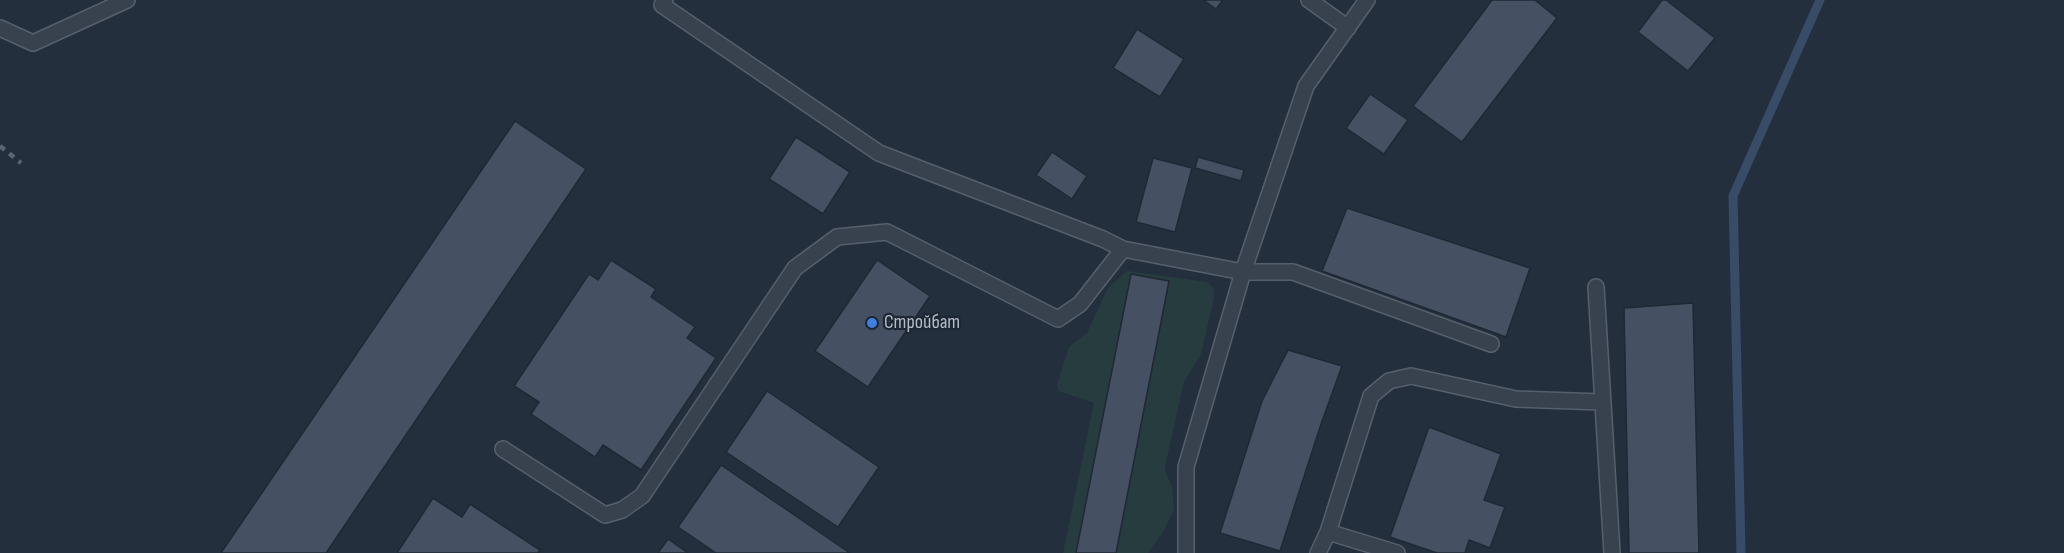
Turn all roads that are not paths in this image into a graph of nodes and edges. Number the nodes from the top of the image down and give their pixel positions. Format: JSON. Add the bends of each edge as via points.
{"nodes":[{"id":1,"x":127,"y":0,"type":"edge"},
{"id":2,"x":665,"y":0,"type":"edge"},
{"id":3,"x":1309,"y":0,"type":"edge"},
{"id":4,"x":1367,"y":0,"type":"edge"},
{"id":5,"x":0,"y":28,"type":"edge"},
{"id":6,"x":1348,"y":28,"type":"junction"},
{"id":7,"x":1123,"y":249,"type":"junction"},
{"id":8,"x":1243,"y":272,"type":"junction"},
{"id":9,"x":1596,"y":287,"type":"dead end"},
{"id":10,"x":1491,"y":344,"type":"dead end"},
{"id":11,"x":1602,"y":402,"type":"junction"},
{"id":12,"x":503,"y":449,"type":"dead end"},
{"id":13,"x":1328,"y":532,"type":"junction"},
{"id":14,"x":1186,"y":553,"type":"edge"},
{"id":15,"x":1318,"y":553,"type":"edge"},
{"id":16,"x":1396,"y":553,"type":"edge"},
{"id":17,"x":1612,"y":553,"type":"edge"}],
"edges":[{"from":1,"to":5,"type":"lane","via":[[33,43]]},
{"from":2,"to":7,"type":"lane","via":[[662,5],[879,153]]},
{"from":3,"to":6,"type":"lane"},
{"from":4,"to":6,"type":"lane"},
{"from":6,"to":8,"type":"lane","via":[[1306,86]]},
{"from":7,"to":8,"type":"lane"},
{"from":7,"to":12,"type":"lane","via":[[1080,304],[1058,319],[888,232],[837,237],[795,268],[642,496],[622,510],[605,515]]},
{"from":8,"to":10,"type":"lane","via":[[1293,272]]},
{"from":8,"to":14,"type":"lane","via":[[1186,467]]},
{"from":9,"to":11,"type":"lane"},
{"from":11,"to":13,"type":"lane","via":[[1516,399],[1411,376],[1389,381],[1371,396]]},
{"from":11,"to":17,"type":"lane"},
{"from":13,"to":15,"type":"lane"},
{"from":13,"to":16,"type":"lane"}]}
